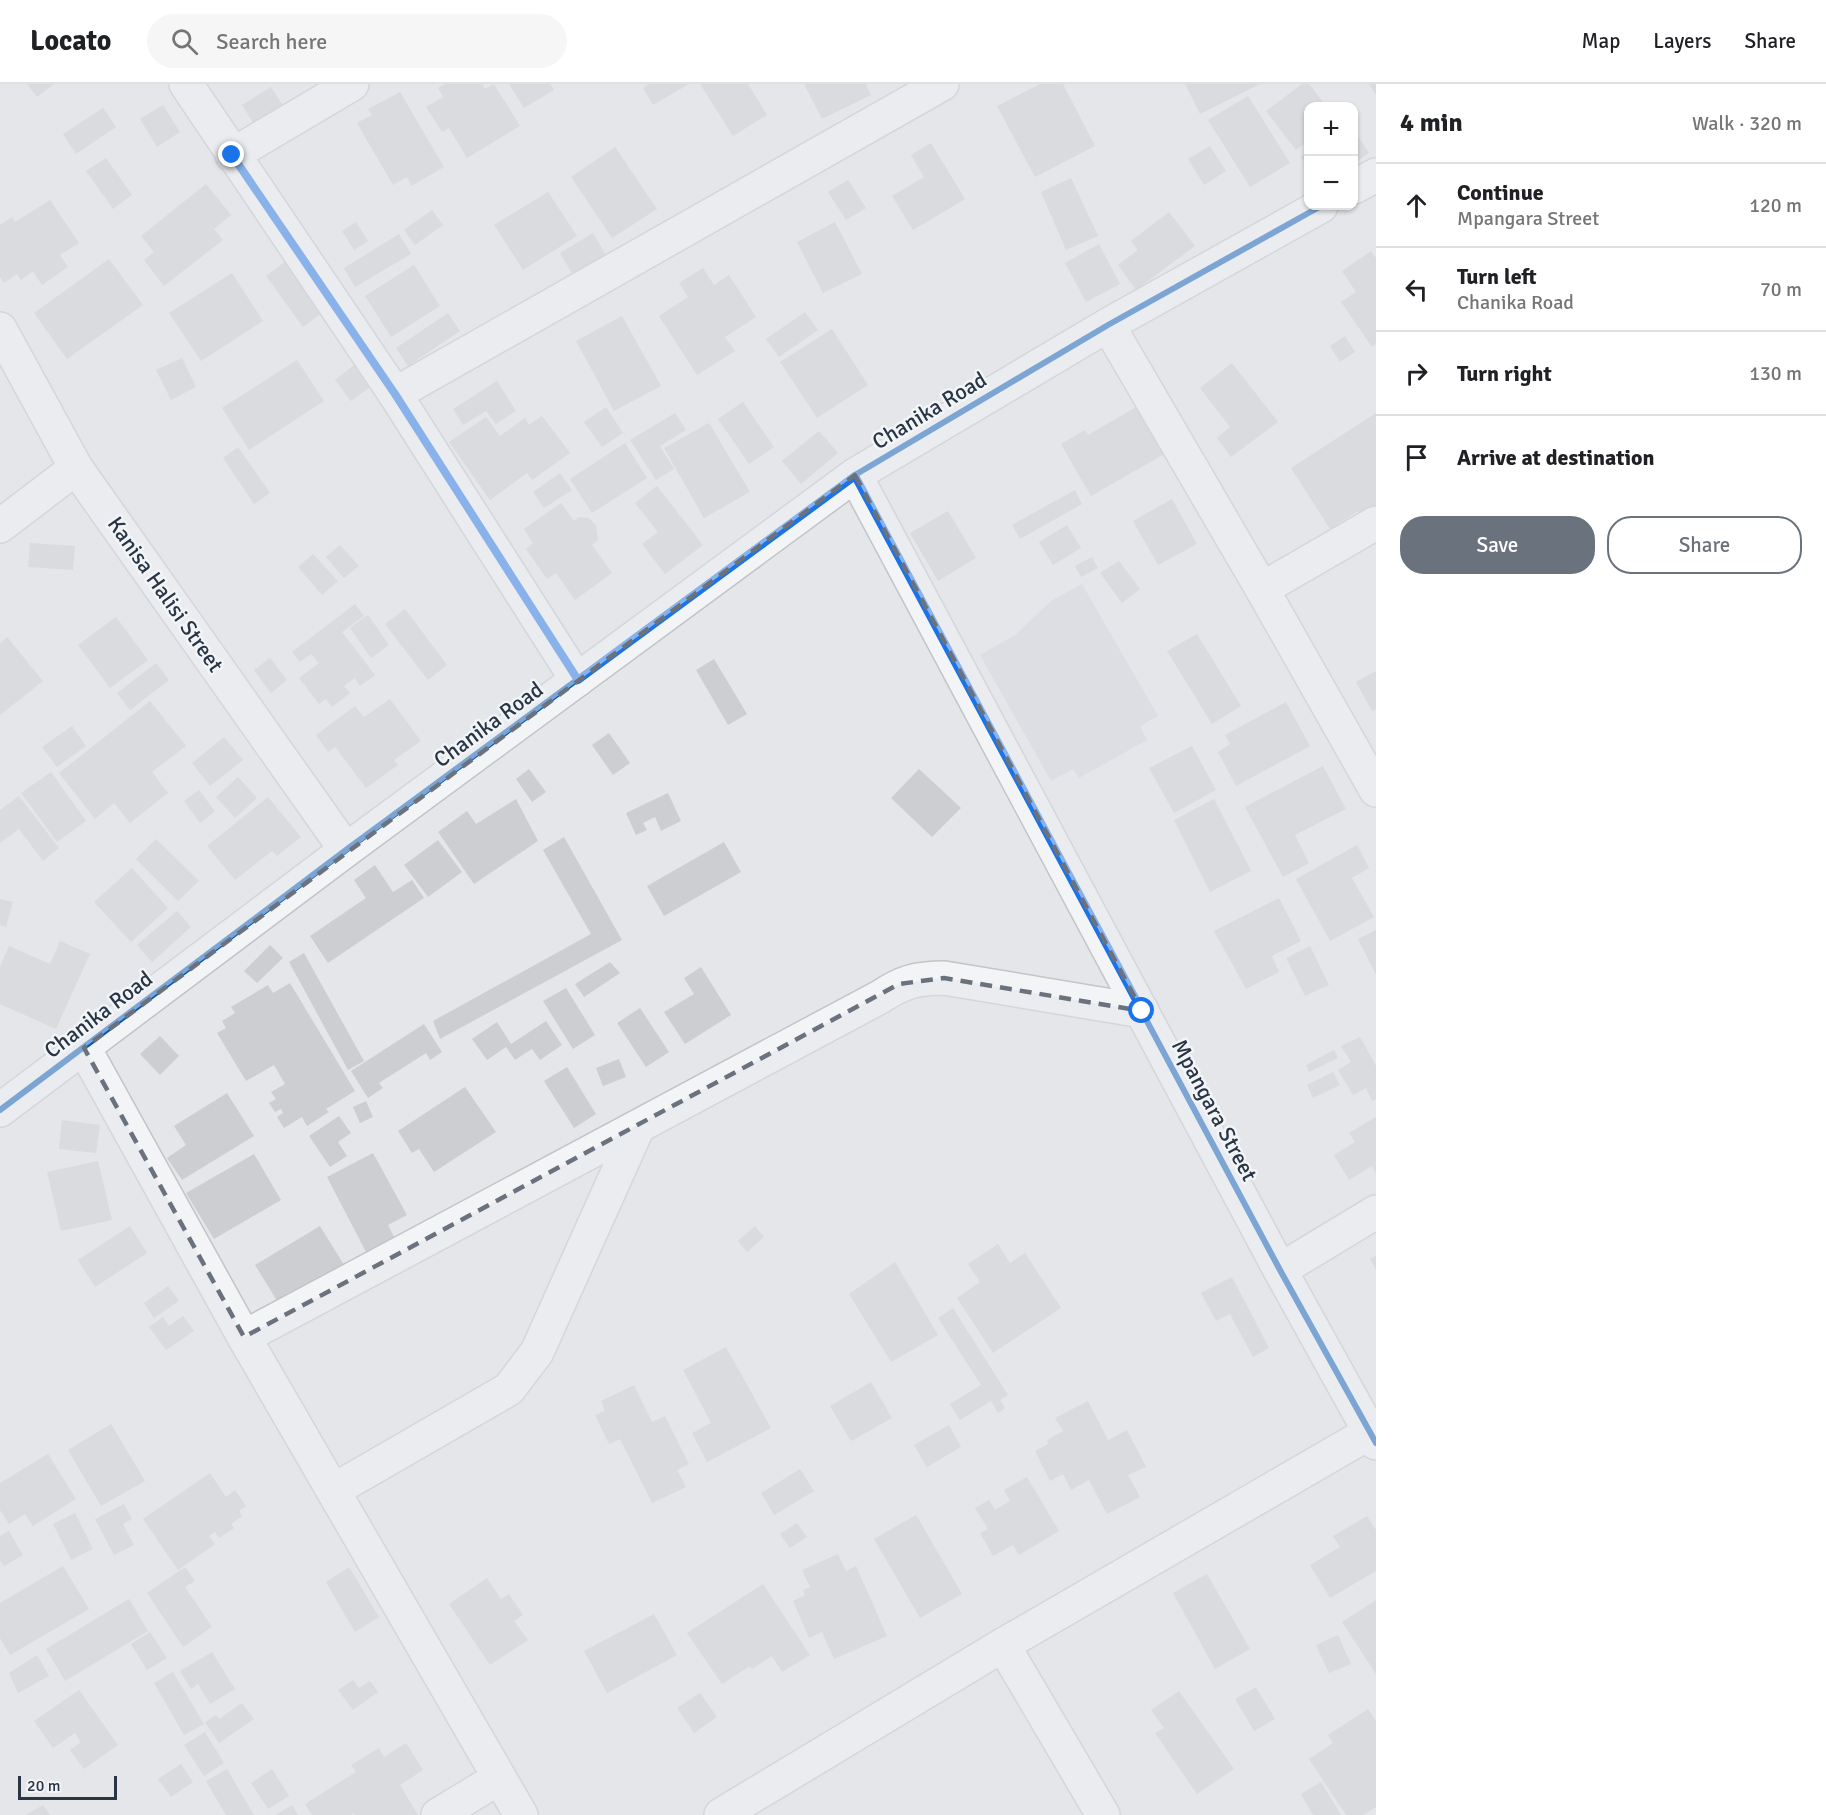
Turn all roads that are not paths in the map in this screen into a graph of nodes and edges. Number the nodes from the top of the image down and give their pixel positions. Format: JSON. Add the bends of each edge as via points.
{"nodes":[{"id":1,"x":186,"y":84,"type":"edge"},
{"id":2,"x":352,"y":84,"type":"edge"},
{"id":3,"x":942,"y":84,"type":"edge"},
{"id":4,"x":232,"y":155,"type":"junction"},
{"id":5,"x":1376,"y":175,"type":"edge"},
{"id":6,"x":1358,"y":185,"type":"edge"},
{"id":7,"x":1314,"y":210,"type":"edge"},
{"id":8,"x":1108,"y":325,"type":"junction"},
{"id":9,"x":0,"y":329,"type":"edge"},
{"id":10,"x":395,"y":394,"type":"junction"},
{"id":11,"x":76,"y":468,"type":"junction"},
{"id":12,"x":855,"y":476,"type":"junction"},
{"id":13,"x":1376,"y":523,"type":"edge"},
{"id":14,"x":0,"y":526,"type":"edge"},
{"id":15,"x":1262,"y":589,"type":"junction"},
{"id":16,"x":578,"y":680,"type":"junction"},
{"id":17,"x":1376,"y":790,"type":"edge"},
{"id":18,"x":346,"y":850,"type":"junction"},
{"id":19,"x":1142,"y":1011,"type":"junction"},
{"id":20,"x":84,"y":1047,"type":"junction"},
{"id":21,"x":4,"y":1099,"type":"edge"},
{"id":22,"x":638,"y":1127,"type":"junction"},
{"id":23,"x":1376,"y":1212,"type":"edge"},
{"id":24,"x":1280,"y":1270,"type":"junction"},
{"id":25,"x":244,"y":1337,"type":"junction"},
{"id":26,"x":1373,"y":1438,"type":"edge"},
{"id":27,"x":334,"y":1490,"type":"junction"},
{"id":28,"x":1003,"y":1645,"type":"junction"},
{"id":29,"x":499,"y":1778,"type":"junction"},
{"id":30,"x":438,"y":1815,"type":"edge"},
{"id":31,"x":521,"y":1815,"type":"edge"},
{"id":32,"x":721,"y":1815,"type":"edge"},
{"id":33,"x":1103,"y":1815,"type":"edge"}],
"edges":[{"from":1,"to":4,"type":"street"},
{"from":2,"to":4,"type":"street"},
{"from":3,"to":10,"type":"street"},
{"from":4,"to":10,"type":"street"},
{"from":5,"to":6,"type":"street"},
{"from":7,"to":8,"type":"street","name":"Chanika Road"},
{"from":8,"to":12,"type":"street","name":"Chanika Road"},
{"from":8,"to":15,"type":"street"},
{"from":9,"to":11,"type":"street","name":"Kanisa Halisi Street"},
{"from":10,"to":16,"type":"street"},
{"from":11,"to":14,"type":"street"},
{"from":11,"to":18,"type":"street","name":"Kanisa Halisi Street"},
{"from":12,"to":16,"type":"street","name":"Chanika Road"},
{"from":12,"to":19,"type":"street","name":"Mpangara Street"},
{"from":13,"to":15,"type":"street"},
{"from":15,"to":17,"type":"street"},
{"from":16,"to":18,"type":"street","name":"Chanika Road"},
{"from":18,"to":20,"type":"street","name":"Chanika Road"},
{"from":19,"to":22,"type":"street","via":[[944,978],[921,978],[899,984]]},
{"from":19,"to":24,"type":"street","name":"Mpangara Street"},
{"from":20,"to":21,"type":"street","name":"Chanika Road"},
{"from":20,"to":25,"type":"street"},
{"from":22,"to":25,"type":"street"},
{"from":22,"to":27,"type":"street","via":[[537,1352],[509,1389]]},
{"from":23,"to":24,"type":"street"},
{"from":24,"to":26,"type":"street","name":"Mpangara Street"},
{"from":25,"to":27,"type":"street"},
{"from":26,"to":28,"type":"street"},
{"from":27,"to":29,"type":"street"},
{"from":28,"to":32,"type":"street"},
{"from":28,"to":33,"type":"street"},
{"from":29,"to":30,"type":"street"},
{"from":29,"to":31,"type":"street"}]}
